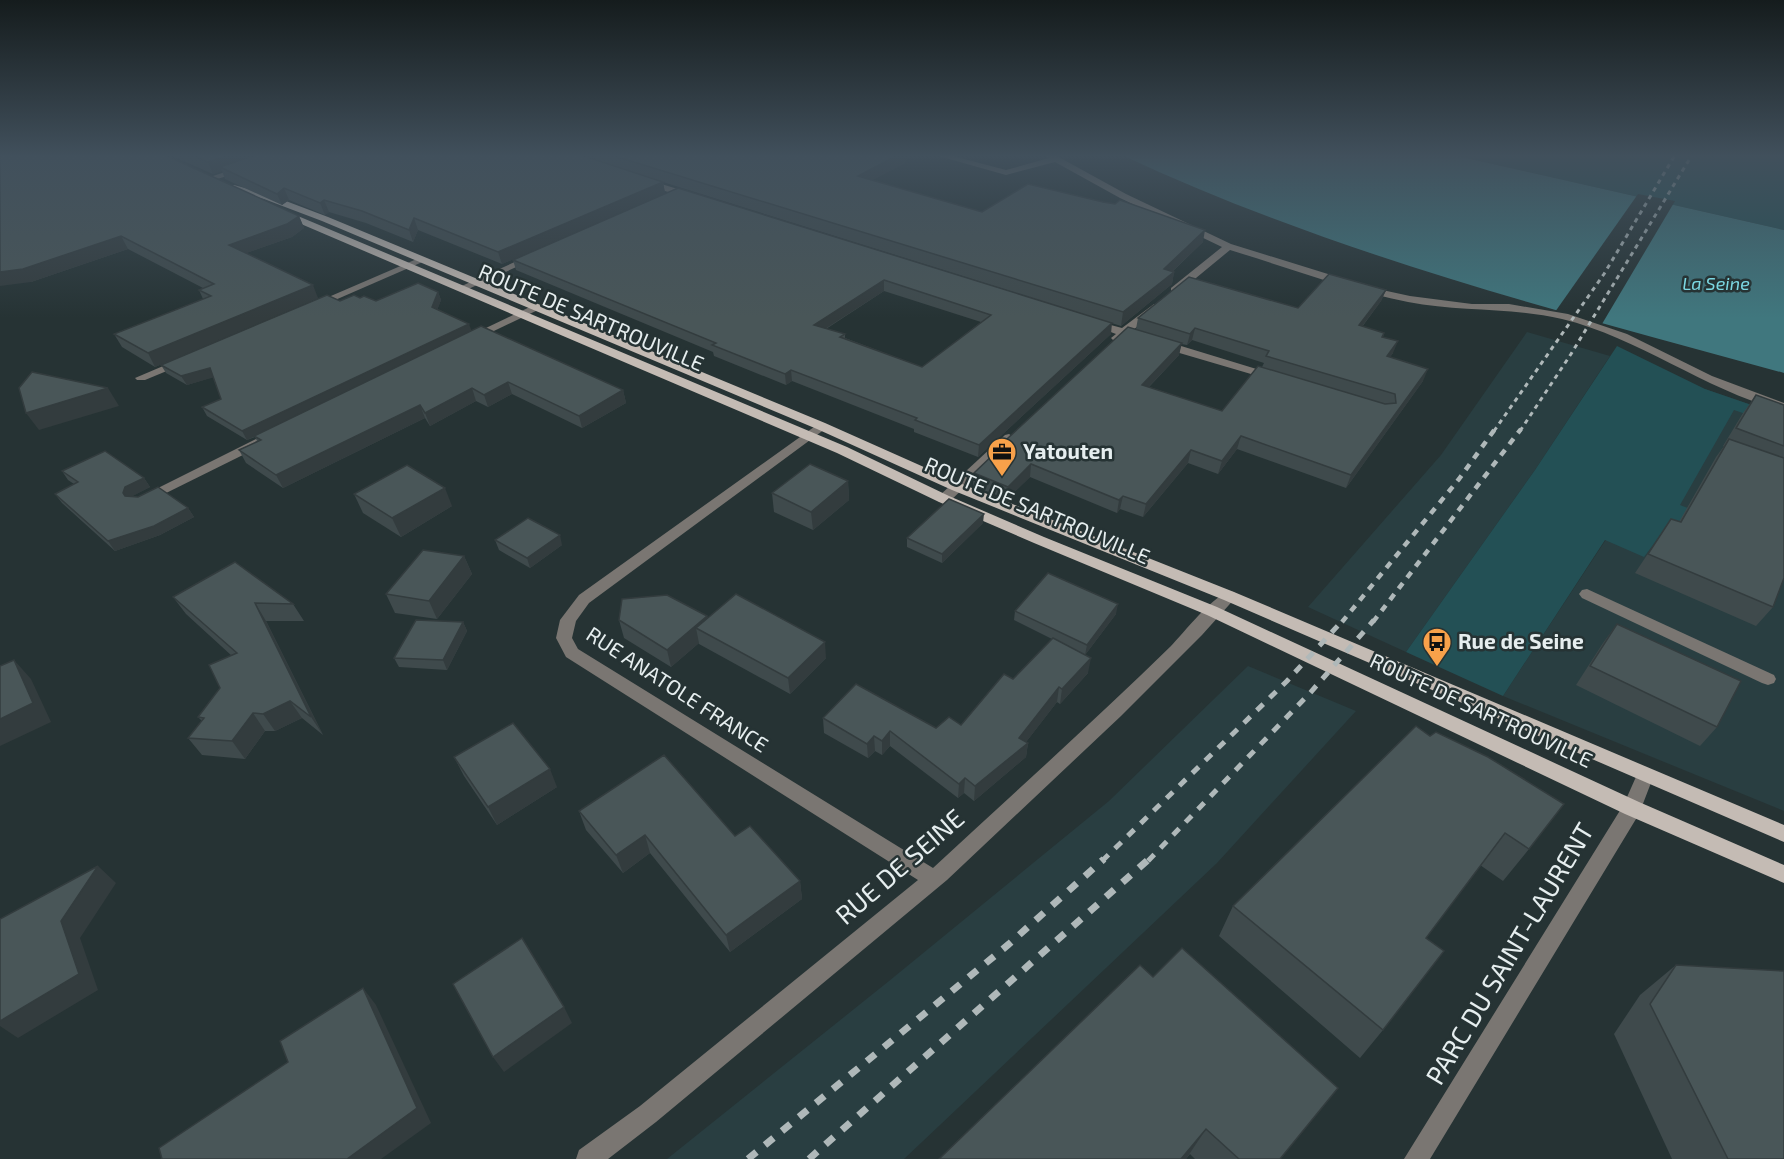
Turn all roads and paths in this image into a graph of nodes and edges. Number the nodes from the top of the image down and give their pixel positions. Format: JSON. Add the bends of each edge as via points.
{"nodes":[{"id":1,"x":277,"y":209,"type":"edge"},
{"id":2,"x":297,"y":209,"type":"edge"},
{"id":3,"x":1150,"y":209,"type":"edge"},
{"id":4,"x":1228,"y":246,"type":"junction"},
{"id":5,"x":540,"y":254,"type":"edge"},
{"id":6,"x":422,"y":260,"type":"junction"},
{"id":7,"x":406,"y":267,"type":"junction"},
{"id":8,"x":475,"y":282,"type":"junction"},
{"id":9,"x":460,"y":289,"type":"junction"},
{"id":10,"x":536,"y":307,"type":"junction"},
{"id":11,"x":300,"y":311,"type":"edge"},
{"id":12,"x":521,"y":314,"type":"junction"},
{"id":13,"x":1078,"y":318,"type":"edge"},
{"id":14,"x":1123,"y":332,"type":"junction"},
{"id":15,"x":457,"y":345,"type":"edge"},
{"id":16,"x":1105,"y":349,"type":"edge"},
{"id":17,"x":194,"y":356,"type":"edge"},
{"id":18,"x":141,"y":378,"type":"dead end"},
{"id":19,"x":1282,"y":380,"type":"edge"},
{"id":20,"x":1784,"y":407,"type":"edge"},
{"id":21,"x":821,"y":426,"type":"junction"},
{"id":22,"x":1018,"y":430,"type":"edge"},
{"id":23,"x":807,"y":435,"type":"junction"},
{"id":24,"x":266,"y":439,"type":"edge"},
{"id":25,"x":957,"y":487,"type":"junction"},
{"id":26,"x":944,"y":499,"type":"junction"},
{"id":27,"x":138,"y":501,"type":"edge"},
{"id":28,"x":1587,"y":594,"type":"dead end"},
{"id":29,"x":1229,"y":597,"type":"junction"},
{"id":30,"x":1212,"y":611,"type":"junction"},
{"id":31,"x":1768,"y":679,"type":"dead end"},
{"id":32,"x":1645,"y":775,"type":"junction"},
{"id":33,"x":1632,"y":808,"type":"junction"},
{"id":34,"x":1784,"y":834,"type":"edge"},
{"id":35,"x":1784,"y":874,"type":"edge"},
{"id":36,"x":933,"y":879,"type":"junction"},
{"id":37,"x":588,"y":1159,"type":"edge"},
{"id":38,"x":1416,"y":1159,"type":"edge"}],
"edges":[{"from":1,"to":7,"type":"main road","name":"ROUTE DE SARTROUVILLE"},
{"from":2,"to":6,"type":"main road","name":"ROUTE DE SARTROUVILLE"},
{"from":3,"to":4,"type":"street"},
{"from":4,"to":14,"type":"street"},
{"from":4,"to":20,"type":"street","via":[[1410,299],[1564,316],[1623,336],[1708,378]]},
{"from":5,"to":8,"type":"street"},
{"from":6,"to":7,"type":"street"},
{"from":6,"to":8,"type":"main road","name":"ROUTE DE SARTROUVILLE"},
{"from":7,"to":9,"type":"main road","name":"ROUTE DE SARTROUVILLE"},
{"from":7,"to":11,"type":"street"},
{"from":8,"to":9,"type":"street"},
{"from":8,"to":10,"type":"main road","name":"ROUTE DE SARTROUVILLE"},
{"from":9,"to":12,"type":"main road","name":"ROUTE DE SARTROUVILLE"},
{"from":10,"to":12,"type":"street"},
{"from":10,"to":21,"type":"main road","name":"ROUTE DE SARTROUVILLE"},
{"from":12,"to":15,"type":"street"},
{"from":12,"to":23,"type":"main road","name":"ROUTE DE SARTROUVILLE"},
{"from":13,"to":14,"type":"street"},
{"from":14,"to":16,"type":"street"},
{"from":14,"to":19,"type":"street"},
{"from":17,"to":18,"type":"street"},
{"from":21,"to":23,"type":"street","name":"RUE ANATOLE FRANCE"},
{"from":21,"to":25,"type":"main road","name":"ROUTE DE SARTROUVILLE"},
{"from":22,"to":25,"type":"street"},
{"from":23,"to":26,"type":"main road","name":"ROUTE DE SARTROUVILLE"},
{"from":23,"to":36,"type":"street","name":"RUE ANATOLE FRANCE","via":[[584,599],[568,620],[564,638],[572,653]]},
{"from":24,"to":27,"type":"street"},
{"from":25,"to":26,"type":"street"},
{"from":25,"to":29,"type":"main road","name":"ROUTE DE SARTROUVILLE"},
{"from":26,"to":30,"type":"main road","name":"ROUTE DE SARTROUVILLE"},
{"from":28,"to":31,"type":"street"},
{"from":29,"to":30,"type":"street","name":"RUE DE SEINE"},
{"from":29,"to":32,"type":"main road","name":"ROUTE DE SARTROUVILLE"},
{"from":30,"to":33,"type":"main road","name":"ROUTE DE SARTROUVILLE"},
{"from":30,"to":36,"type":"street","name":"RUE DE SEINE","via":[[1115,711]]},
{"from":32,"to":33,"type":"street","name":"PARC DU SAINT-LAURENT"},
{"from":32,"to":34,"type":"main road","name":"ROUTE DE SARTROUVILLE"},
{"from":33,"to":35,"type":"main road","name":"ROUTE DE SARTROUVILLE"},
{"from":33,"to":38,"type":"street","name":"PARC DU SAINT-LAURENT"},
{"from":36,"to":37,"type":"street","name":"RUE DE SEINE"}]}
